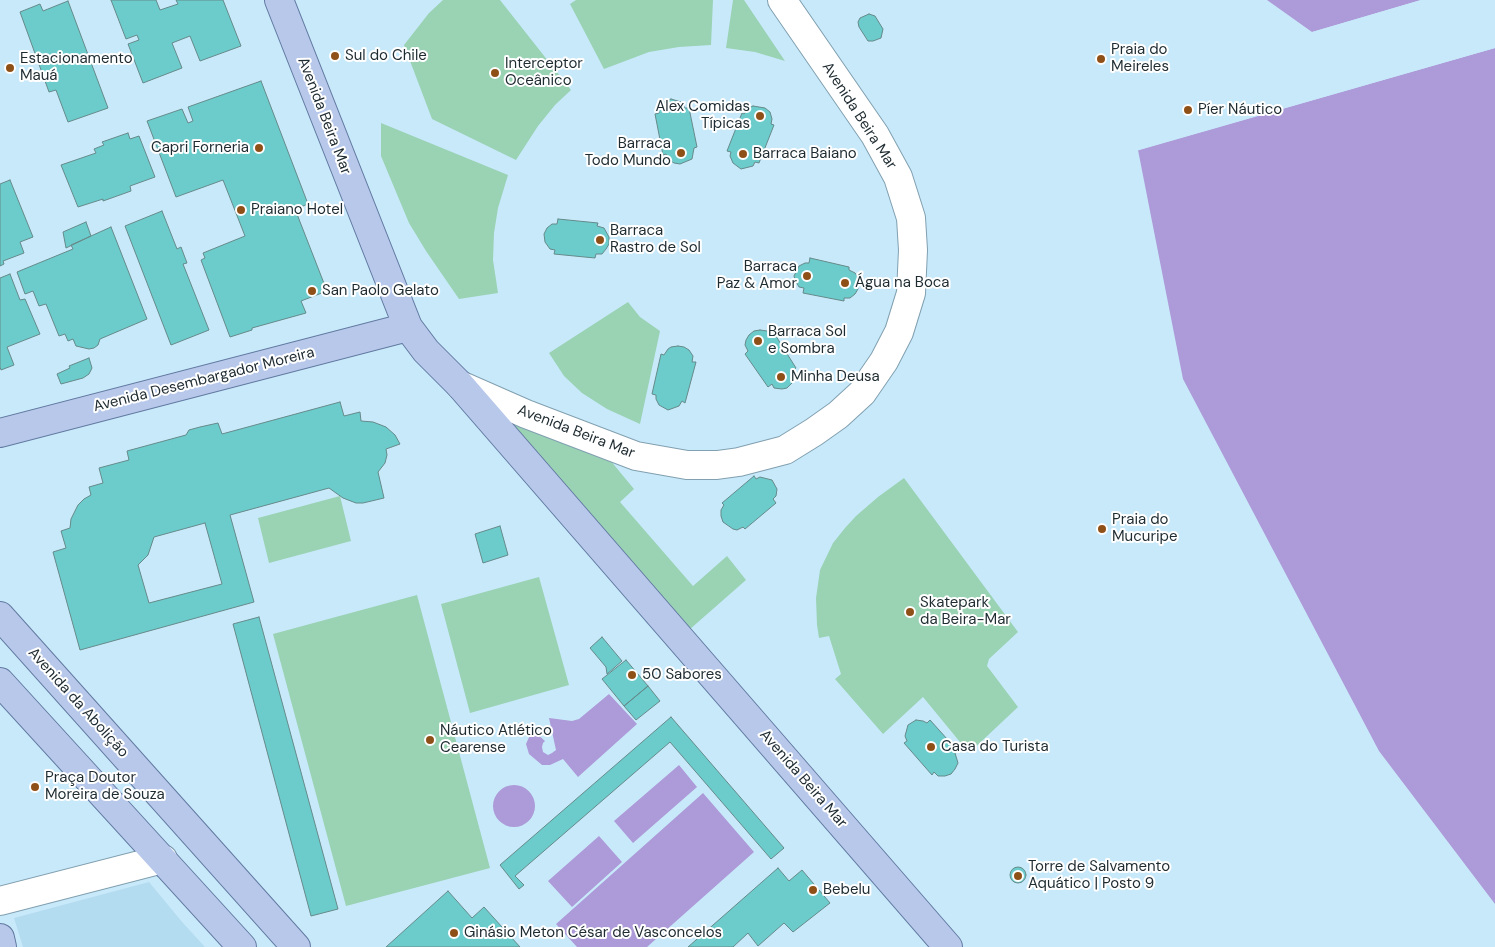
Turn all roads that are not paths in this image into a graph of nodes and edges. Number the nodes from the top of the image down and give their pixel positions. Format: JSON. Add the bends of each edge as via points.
{"nodes":[{"id":1,"x":278,"y":0,"type":"edge"},
{"id":2,"x":782,"y":0,"type":"edge"},
{"id":3,"x":408,"y":327,"type":"junction"},
{"id":4,"x":460,"y":385,"type":"junction"},
{"id":5,"x":0,"y":433,"type":"edge"},
{"id":6,"x":0,"y":616,"type":"edge"},
{"id":7,"x":0,"y":682,"type":"edge"},
{"id":8,"x":163,"y":860,"type":"junction"},
{"id":9,"x":0,"y":901,"type":"edge"},
{"id":10,"x":0,"y":938,"type":"edge"},
{"id":11,"x":2,"y":947,"type":"edge"},
{"id":12,"x":242,"y":947,"type":"edge"},
{"id":13,"x":296,"y":947,"type":"edge"},
{"id":14,"x":948,"y":947,"type":"edge"}],
"edges":[{"from":1,"to":3,"type":"main road","name":"Avenida Beira Mar"},
{"from":2,"to":4,"type":"street","name":"Avenida Beira Mar","via":[[875,135],[898,176],[911,218],[911,292],[899,332],[862,394],[822,427],[784,450],[739,462],[687,465],[636,456]]},
{"from":3,"to":4,"type":"main road","name":"Avenida Beira Mar","via":[[426,351]]},
{"from":3,"to":5,"type":"main road","name":"Avenida Desembargador Moreira"},
{"from":4,"to":14,"type":"main road","name":"Avenida Beira Mar"},
{"from":6,"to":13,"type":"main road","name":"Avenida da Abolição"},
{"from":7,"to":8,"type":"main road"},
{"from":8,"to":9,"type":"street"},
{"from":8,"to":12,"type":"main road"},
{"from":10,"to":11,"type":"main road"}]}
